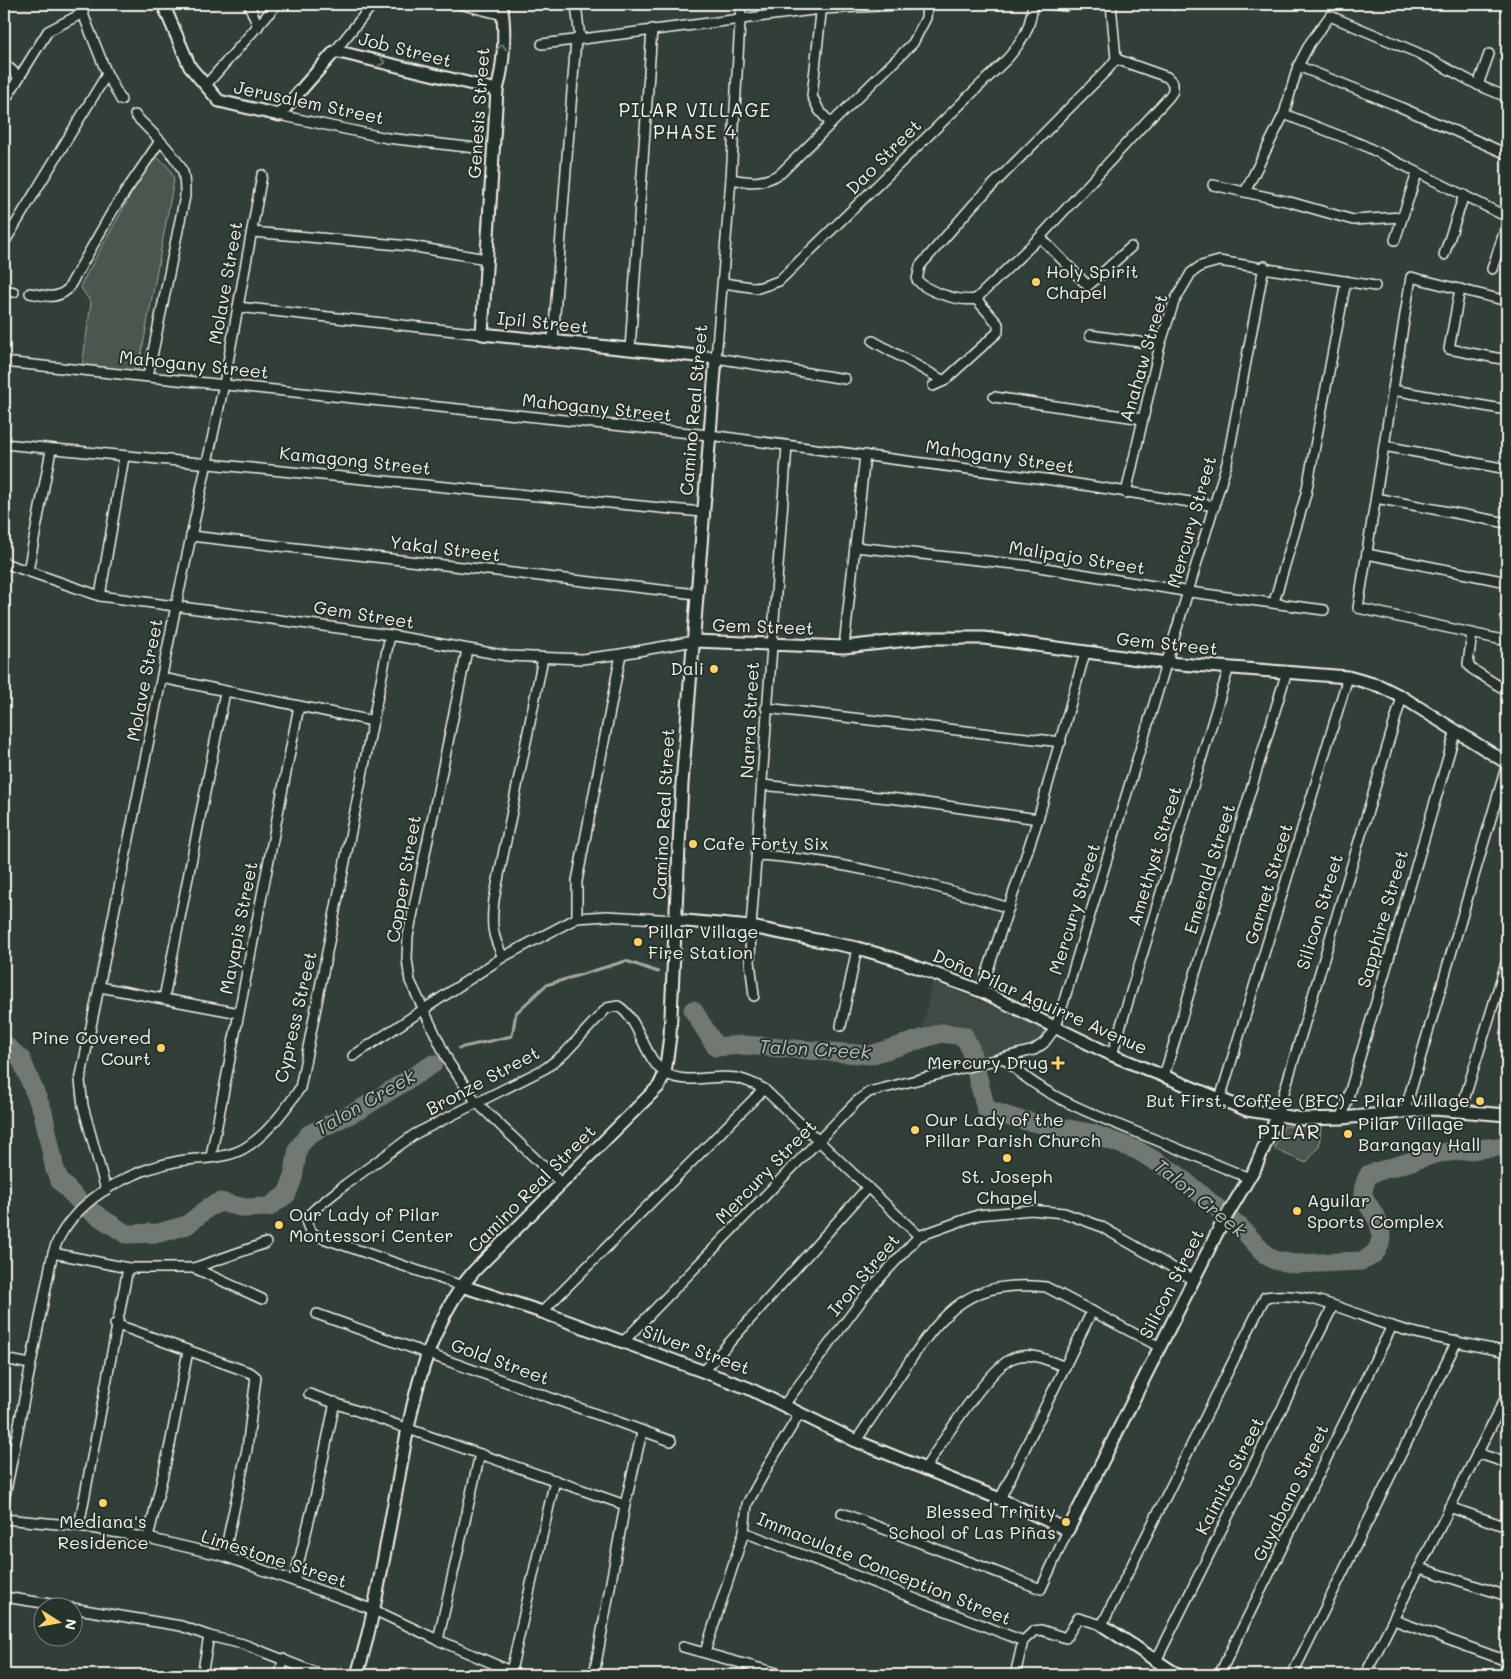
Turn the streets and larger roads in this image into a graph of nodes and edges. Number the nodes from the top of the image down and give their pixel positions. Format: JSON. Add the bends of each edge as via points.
{"nodes":[{"id":1,"x":79,"y":4,"type":"edge"},
{"id":2,"x":163,"y":4,"type":"edge"},
{"id":3,"x":249,"y":4,"type":"edge"},
{"id":4,"x":277,"y":4,"type":"edge"},
{"id":5,"x":373,"y":4,"type":"edge"},
{"id":6,"x":459,"y":4,"type":"edge"},
{"id":7,"x":576,"y":4,"type":"edge"},
{"id":8,"x":741,"y":4,"type":"edge"},
{"id":9,"x":918,"y":4,"type":"edge"},
{"id":10,"x":928,"y":4,"type":"edge"},
{"id":11,"x":1033,"y":4,"type":"edge"},
{"id":12,"x":1048,"y":4,"type":"edge"},
{"id":13,"x":1111,"y":4,"type":"edge"},
{"id":14,"x":821,"y":6,"type":"edge"},
{"id":15,"x":1066,"y":6,"type":"dead end"},
{"id":16,"x":502,"y":9,"type":"edge"},
{"id":17,"x":83,"y":14,"type":"junction"},
{"id":18,"x":740,"y":18,"type":"junction"},
{"id":19,"x":258,"y":27,"type":"junction"},
{"id":20,"x":652,"y":29,"type":"junction"},
{"id":21,"x":578,"y":39,"type":"junction"},
{"id":22,"x":542,"y":44,"type":"dead end"},
{"id":23,"x":335,"y":51,"type":"junction"},
{"id":24,"x":1489,"y":54,"type":"dead end"},
{"id":25,"x":1116,"y":58,"type":"junction"},
{"id":26,"x":4,"y":63,"type":"edge"},
{"id":27,"x":1298,"y":66,"type":"junction"},
{"id":28,"x":107,"y":74,"type":"junction"},
{"id":29,"x":19,"y":77,"type":"junction"},
{"id":30,"x":206,"y":85,"type":"junction"},
{"id":31,"x":1478,"y":85,"type":"junction"},
{"id":32,"x":497,"y":90,"type":"junction"},
{"id":33,"x":1507,"y":97,"type":"edge"},
{"id":34,"x":122,"y":100,"type":"dead end"},
{"id":35,"x":4,"y":102,"type":"edge"},
{"id":36,"x":1284,"y":114,"type":"junction"},
{"id":37,"x":135,"y":115,"type":"dead end"},
{"id":38,"x":279,"y":115,"type":"junction"},
{"id":39,"x":831,"y":124,"type":"junction"},
{"id":40,"x":160,"y":141,"type":"junction"},
{"id":41,"x":476,"y":148,"type":"dead end"},
{"id":42,"x":1507,"y":154,"type":"edge"},
{"id":43,"x":1418,"y":173,"type":"junction"},
{"id":44,"x":262,"y":175,"type":"dead end"},
{"id":45,"x":731,"y":179,"type":"junction"},
{"id":46,"x":1213,"y":185,"type":"dead end"},
{"id":47,"x":1245,"y":192,"type":"junction"},
{"id":48,"x":1464,"y":195,"type":"junction"},
{"id":49,"x":1402,"y":217,"type":"junction"},
{"id":50,"x":1507,"y":217,"type":"edge"},
{"id":51,"x":1507,"y":224,"type":"edge"},
{"id":52,"x":252,"y":232,"type":"junction"},
{"id":53,"x":1040,"y":237,"type":"junction"},
{"id":54,"x":1395,"y":240,"type":"dead end"},
{"id":55,"x":4,"y":243,"type":"edge"},
{"id":56,"x":1131,"y":247,"type":"dead end"},
{"id":57,"x":1444,"y":255,"type":"dead end"},
{"id":58,"x":486,"y":259,"type":"junction"},
{"id":59,"x":1264,"y":266,"type":"junction"},
{"id":60,"x":1492,"y":269,"type":"dead end"},
{"id":61,"x":1346,"y":281,"type":"junction"},
{"id":62,"x":723,"y":283,"type":"junction"},
{"id":63,"x":1375,"y":286,"type":"dead end"},
{"id":64,"x":1460,"y":289,"type":"junction"},
{"id":65,"x":4,"y":290,"type":"edge"},
{"id":66,"x":14,"y":292,"type":"dead end"},
{"id":67,"x":30,"y":293,"type":"dead end"},
{"id":68,"x":976,"y":300,"type":"junction"},
{"id":69,"x":1507,"y":301,"type":"edge"},
{"id":70,"x":238,"y":307,"type":"junction"},
{"id":71,"x":482,"y":334,"type":"junction"},
{"id":72,"x":1090,"y":334,"type":"dead end"},
{"id":73,"x":553,"y":340,"type":"junction"},
{"id":74,"x":873,"y":341,"type":"dead end"},
{"id":75,"x":1160,"y":345,"type":"junction"},
{"id":76,"x":630,"y":349,"type":"junction"},
{"id":77,"x":716,"y":358,"type":"junction"},
{"id":78,"x":1507,"y":360,"type":"edge"},
{"id":79,"x":4,"y":362,"type":"edge"},
{"id":80,"x":148,"y":376,"type":"junction"},
{"id":81,"x":845,"y":379,"type":"dead end"},
{"id":82,"x":944,"y":381,"type":"junction"},
{"id":83,"x":224,"y":384,"type":"junction"},
{"id":84,"x":933,"y":386,"type":"dead end"},
{"id":85,"x":1393,"y":390,"type":"junction"},
{"id":86,"x":994,"y":397,"type":"dead end"},
{"id":87,"x":1507,"y":410,"type":"edge"},
{"id":88,"x":1143,"y":419,"type":"junction"},
{"id":89,"x":709,"y":436,"type":"junction"},
{"id":90,"x":4,"y":444,"type":"edge"},
{"id":91,"x":787,"y":446,"type":"junction"},
{"id":92,"x":1384,"y":446,"type":"junction"},
{"id":93,"x":51,"y":450,"type":"junction"},
{"id":94,"x":865,"y":455,"type":"junction"},
{"id":95,"x":124,"y":457,"type":"junction"},
{"id":96,"x":206,"y":463,"type":"junction"},
{"id":97,"x":1507,"y":469,"type":"edge"},
{"id":98,"x":1126,"y":493,"type":"junction"},
{"id":99,"x":1376,"y":498,"type":"junction"},
{"id":100,"x":1215,"y":506,"type":"junction"},
{"id":101,"x":702,"y":512,"type":"junction"},
{"id":102,"x":1507,"y":523,"type":"edge"},
{"id":103,"x":191,"y":536,"type":"junction"},
{"id":104,"x":854,"y":547,"type":"junction"},
{"id":105,"x":1367,"y":554,"type":"junction"},
{"id":106,"x":4,"y":563,"type":"edge"},
{"id":107,"x":28,"y":571,"type":"junction"},
{"id":108,"x":1507,"y":582,"type":"edge"},
{"id":109,"x":1190,"y":592,"type":"junction"},
{"id":110,"x":696,"y":594,"type":"junction"},
{"id":111,"x":100,"y":596,"type":"junction"},
{"id":112,"x":1274,"y":602,"type":"junction"},
{"id":113,"x":176,"y":606,"type":"junction"},
{"id":114,"x":1324,"y":610,"type":"dead end"},
{"id":115,"x":1472,"y":633,"type":"junction"},
{"id":116,"x":390,"y":635,"type":"junction"},
{"id":117,"x":1507,"y":640,"type":"edge"},
{"id":118,"x":694,"y":641,"type":"junction"},
{"id":119,"x":771,"y":646,"type":"junction"},
{"id":120,"x":844,"y":647,"type":"junction"},
{"id":121,"x":466,"y":650,"type":"junction"},
{"id":122,"x":1084,"y":652,"type":"junction"},
{"id":123,"x":621,"y":654,"type":"junction"},
{"id":124,"x":543,"y":658,"type":"junction"},
{"id":125,"x":1167,"y":662,"type":"junction"},
{"id":126,"x":1229,"y":667,"type":"junction"},
{"id":127,"x":1288,"y":671,"type":"junction"},
{"id":128,"x":1348,"y":677,"type":"junction"},
{"id":129,"x":162,"y":678,"type":"junction"},
{"id":130,"x":225,"y":692,"type":"junction"},
{"id":131,"x":1507,"y":692,"type":"edge"},
{"id":132,"x":1402,"y":697,"type":"junction"},
{"id":133,"x":299,"y":706,"type":"junction"},
{"id":134,"x":766,"y":708,"type":"junction"},
{"id":135,"x":373,"y":721,"type":"junction"},
{"id":136,"x":1456,"y":730,"type":"junction"},
{"id":137,"x":1061,"y":742,"type":"junction"},
{"id":138,"x":1507,"y":763,"type":"edge"},
{"id":139,"x":762,"y":785,"type":"junction"},
{"id":140,"x":1038,"y":820,"type":"junction"},
{"id":141,"x":757,"y":855,"type":"junction"},
{"id":142,"x":1009,"y":908,"type":"junction"},
{"id":143,"x":577,"y":918,"type":"junction"},
{"id":144,"x":675,"y":920,"type":"junction"},
{"id":145,"x":751,"y":927,"type":"junction"},
{"id":146,"x":857,"y":948,"type":"junction"},
{"id":147,"x":503,"y":958,"type":"junction"},
{"id":148,"x":1507,"y":960,"type":"edge"},
{"id":149,"x":100,"y":987,"type":"junction"},
{"id":150,"x":981,"y":991,"type":"junction"},
{"id":151,"x":754,"y":996,"type":"dead end"},
{"id":152,"x":164,"y":998,"type":"junction"},
{"id":153,"x":422,"y":1010,"type":"junction"},
{"id":154,"x":239,"y":1013,"type":"junction"},
{"id":155,"x":841,"y":1026,"type":"dead end"},
{"id":156,"x":1056,"y":1027,"type":"junction"},
{"id":157,"x":1112,"y":1054,"type":"junction"},
{"id":158,"x":353,"y":1056,"type":"dead end"},
{"id":159,"x":1004,"y":1058,"type":"junction"},
{"id":160,"x":666,"y":1073,"type":"junction"},
{"id":161,"x":1164,"y":1076,"type":"junction"},
{"id":162,"x":764,"y":1089,"type":"junction"},
{"id":163,"x":1220,"y":1100,"type":"junction"},
{"id":164,"x":477,"y":1103,"type":"junction"},
{"id":165,"x":1405,"y":1110,"type":"junction"},
{"id":166,"x":1461,"y":1110,"type":"junction"},
{"id":167,"x":1507,"y":1115,"type":"edge"},
{"id":168,"x":1277,"y":1116,"type":"junction"},
{"id":169,"x":1342,"y":1118,"type":"junction"},
{"id":170,"x":819,"y":1140,"type":"junction"},
{"id":171,"x":211,"y":1156,"type":"junction"},
{"id":172,"x":1249,"y":1178,"type":"junction"},
{"id":173,"x":562,"y":1184,"type":"junction"},
{"id":174,"x":868,"y":1187,"type":"junction"},
{"id":175,"x":106,"y":1190,"type":"junction"},
{"id":176,"x":307,"y":1224,"type":"joint"},
{"id":177,"x":919,"y":1236,"type":"junction"},
{"id":178,"x":266,"y":1243,"type":"dead end"},
{"id":179,"x":53,"y":1253,"type":"junction"},
{"id":180,"x":128,"y":1268,"type":"junction"},
{"id":181,"x":194,"y":1268,"type":"junction"},
{"id":182,"x":1194,"y":1280,"type":"junction"},
{"id":183,"x":462,"y":1286,"type":"junction"},
{"id":184,"x":262,"y":1299,"type":"dead end"},
{"id":185,"x":1333,"y":1306,"type":"junction"},
{"id":186,"x":1092,"y":1311,"type":"junction"},
{"id":187,"x":542,"y":1312,"type":"junction"},
{"id":188,"x":317,"y":1314,"type":"dead end"},
{"id":189,"x":115,"y":1324,"type":"junction"},
{"id":190,"x":1392,"y":1326,"type":"junction"},
{"id":191,"x":1457,"y":1341,"type":"junction"},
{"id":192,"x":623,"y":1342,"type":"junction"},
{"id":193,"x":1160,"y":1347,"type":"junction"},
{"id":194,"x":188,"y":1351,"type":"junction"},
{"id":195,"x":1507,"y":1352,"type":"edge"},
{"id":196,"x":428,"y":1354,"type":"junction"},
{"id":197,"x":4,"y":1359,"type":"edge"},
{"id":198,"x":30,"y":1364,"type":"junction"},
{"id":199,"x":1064,"y":1367,"type":"junction"},
{"id":200,"x":704,"y":1371,"type":"junction"},
{"id":201,"x":309,"y":1394,"type":"dead end"},
{"id":202,"x":1507,"y":1395,"type":"edge"},
{"id":203,"x":335,"y":1402,"type":"junction"},
{"id":204,"x":784,"y":1405,"type":"junction"},
{"id":205,"x":800,"y":1413,"type":"junction"},
{"id":206,"x":407,"y":1429,"type":"junction"},
{"id":207,"x":642,"y":1432,"type":"junction"},
{"id":208,"x":671,"y":1441,"type":"dead end"},
{"id":209,"x":856,"y":1441,"type":"junction"},
{"id":210,"x":1477,"y":1453,"type":"junction"},
{"id":211,"x":480,"y":1454,"type":"junction"},
{"id":212,"x":1507,"y":1463,"type":"edge"},
{"id":213,"x":924,"y":1470,"type":"junction"},
{"id":214,"x":555,"y":1480,"type":"junction"},
{"id":215,"x":1000,"y":1499,"type":"junction"},
{"id":216,"x":4,"y":1501,"type":"edge"},
{"id":217,"x":625,"y":1506,"type":"junction"},
{"id":218,"x":1449,"y":1507,"type":"junction"},
{"id":219,"x":842,"y":1513,"type":"dead end"},
{"id":220,"x":4,"y":1519,"type":"edge"},
{"id":221,"x":79,"y":1526,"type":"junction"},
{"id":222,"x":1507,"y":1527,"type":"edge"},
{"id":223,"x":1068,"y":1530,"type":"junction"},
{"id":224,"x":744,"y":1532,"type":"junction"},
{"id":225,"x":148,"y":1538,"type":"junction"},
{"id":226,"x":224,"y":1556,"type":"junction"},
{"id":227,"x":1420,"y":1568,"type":"junction"},
{"id":228,"x":294,"y":1581,"type":"junction"},
{"id":229,"x":1507,"y":1596,"type":"edge"},
{"id":230,"x":4,"y":1597,"type":"edge"},
{"id":231,"x":32,"y":1601,"type":"edge"},
{"id":232,"x":82,"y":1610,"type":"edge"},
{"id":233,"x":374,"y":1610,"type":"junction"},
{"id":234,"x":1394,"y":1620,"type":"junction"},
{"id":235,"x":1102,"y":1625,"type":"junction"},
{"id":236,"x":209,"y":1636,"type":"junction"},
{"id":237,"x":438,"y":1640,"type":"junction"},
{"id":238,"x":1023,"y":1641,"type":"junction"},
{"id":239,"x":683,"y":1647,"type":"dead end"},
{"id":240,"x":706,"y":1652,"type":"junction"},
{"id":241,"x":283,"y":1659,"type":"junction"},
{"id":242,"x":1156,"y":1661,"type":"junction"},
{"id":243,"x":1507,"y":1661,"type":"edge"},
{"id":244,"x":511,"y":1671,"type":"junction"},
{"id":245,"x":202,"y":1675,"type":"edge"},
{"id":246,"x":280,"y":1675,"type":"edge"},
{"id":247,"x":322,"y":1675,"type":"edge"},
{"id":248,"x":357,"y":1675,"type":"edge"},
{"id":249,"x":520,"y":1675,"type":"edge"},
{"id":250,"x":594,"y":1675,"type":"edge"},
{"id":251,"x":784,"y":1675,"type":"edge"},
{"id":252,"x":1014,"y":1675,"type":"edge"},
{"id":253,"x":1178,"y":1675,"type":"edge"},
{"id":254,"x":1219,"y":1675,"type":"edge"},
{"id":255,"x":1292,"y":1675,"type":"edge"},
{"id":256,"x":1365,"y":1675,"type":"edge"}],
"edges":[{"from":1,"to":17,"type":"street"},
{"from":2,"to":30,"type":"street","name":"Jerusalem Street","via":[[190,67]]},
{"from":3,"to":19,"type":"street"},
{"from":4,"to":19,"type":"street"},
{"from":5,"to":23,"type":"street"},
{"from":6,"to":16,"type":"street"},
{"from":7,"to":21,"type":"street"},
{"from":8,"to":18,"type":"street","name":"Camino Real Street"},
{"from":9,"to":14,"type":"street"},
{"from":10,"to":39,"type":"street","via":[[926,18],[913,43]]},
{"from":11,"to":62,"type":"street","name":"Dao Street","via":[[1030,26],[1008,58],[780,282],[758,288]]},
{"from":12,"to":15,"type":"street"},
{"from":13,"to":25,"type":"street"},
{"from":14,"to":18,"type":"street"},
{"from":14,"to":39,"type":"street","via":[[812,96]]},
{"from":32,"to":16,"type":"street","name":"Genesis Street","one_way":true,"via":[[501,77]]},
{"from":17,"to":28,"type":"street"},
{"from":17,"to":29,"type":"street","via":[[48,31]]},
{"from":18,"to":20,"type":"street"},
{"from":18,"to":45,"type":"street","name":"Camino Real Street"},
{"from":19,"to":30,"type":"street"},
{"from":20,"to":21,"type":"street"},
{"from":20,"to":76,"type":"street"},
{"from":21,"to":22,"type":"street"},
{"from":21,"to":73,"type":"street"},
{"from":23,"to":32,"type":"street","name":"Job Street","one_way":true},
{"from":23,"to":38,"type":"street"},
{"from":24,"to":31,"type":"street"},
{"from":25,"to":53,"type":"street","via":[[1168,77],[1173,91]]},
{"from":25,"to":68,"type":"street","via":[[974,204],[920,266],[917,280],[921,286],[956,299]]},
{"from":26,"to":29,"type":"street"},
{"from":27,"to":31,"type":"street","via":[[1330,16],[1418,53]]},
{"from":27,"to":36,"type":"street"},
{"from":27,"to":42,"type":"street"},
{"from":28,"to":34,"type":"street"},
{"from":28,"to":55,"type":"street"},
{"from":29,"to":35,"type":"street"},
{"from":30,"to":38,"type":"street","name":"Jerusalem Street","via":[[219,101]]},
{"from":31,"to":33,"type":"street"},
{"from":32,"to":58,"type":"street","name":"Genesis Street"},
{"from":36,"to":43,"type":"street","via":[[1363,146]]},
{"from":36,"to":47,"type":"street"},
{"from":37,"to":40,"type":"street"},
{"from":38,"to":41,"type":"street","name":"Jerusalem Street","via":[[386,138]]},
{"from":39,"to":45,"type":"street","via":[[781,173],[769,180],[756,184]]},
{"from":40,"to":67,"type":"street","via":[[113,210],[68,289],[52,297]]},
{"from":40,"to":80,"type":"street","via":[[182,172],[185,196]]},
{"from":43,"to":48,"type":"street"},
{"from":43,"to":49,"type":"street"},
{"from":44,"to":52,"type":"street","name":"Molave Street"},
{"from":45,"to":62,"type":"street","name":"Camino Real Street"},
{"from":46,"to":47,"type":"street"},
{"from":47,"to":49,"type":"street","via":[[1352,220]]},
{"from":48,"to":50,"type":"street"},
{"from":48,"to":57,"type":"street"},
{"from":49,"to":54,"type":"street"},
{"from":51,"to":60,"type":"street"},
{"from":52,"to":58,"type":"street","via":[[410,246]]},
{"from":52,"to":70,"type":"street","name":"Molave Street"},
{"from":53,"to":56,"type":"street","via":[[1088,286]]},
{"from":53,"to":68,"type":"street"},
{"from":58,"to":71,"type":"street","name":"Genesis Street"},
{"from":59,"to":61,"type":"street","name":"Anahaw Street"},
{"from":59,"to":75,"type":"street","name":"Anahaw Street","via":[[1219,261],[1201,266],[1182,286]]},
{"from":59,"to":100,"type":"street","name":"Mercury Street","via":[[1227,463]]},
{"from":61,"to":63,"type":"street","name":"Anahaw Street"},
{"from":61,"to":112,"type":"street","via":[[1306,494]]},
{"from":62,"to":77,"type":"street","name":"Camino Real Street"},
{"from":64,"to":69,"type":"street"},
{"from":64,"to":78,"type":"street","via":[[1449,349]]},
{"from":64,"to":85,"type":"street","via":[[1411,277]]},
{"from":65,"to":66,"type":"street"},
{"from":68,"to":82,"type":"street","via":[[998,324],[998,332]]},
{"from":70,"to":71,"type":"street","name":"Ipil Street"},
{"from":70,"to":83,"type":"street","name":"Molave Street"},
{"from":71,"to":73,"type":"street","name":"Ipil Street"},
{"from":72,"to":75,"type":"street"},
{"from":73,"to":76,"type":"street","name":"Ipil Street"},
{"from":74,"to":82,"type":"street"},
{"from":75,"to":88,"type":"street","name":"Anahaw Street"},
{"from":76,"to":77,"type":"street","name":"Ipil Street"},
{"from":77,"to":81,"type":"street","name":"Ipil Street"},
{"from":77,"to":89,"type":"street","name":"Camino Real Street"},
{"from":79,"to":80,"type":"street","name":"Mahogany Street"},
{"from":80,"to":83,"type":"street","name":"Mahogany Street"},
{"from":82,"to":84,"type":"street"},
{"from":83,"to":89,"type":"street","name":"Mahogany Street"},
{"from":83,"to":96,"type":"street","name":"Molave Street"},
{"from":85,"to":87,"type":"street"},
{"from":85,"to":92,"type":"street"},
{"from":86,"to":88,"type":"street"},
{"from":88,"to":98,"type":"street","name":"Anahaw Street"},
{"from":89,"to":91,"type":"street","name":"Mahogany Street"},
{"from":89,"to":101,"type":"street","name":"Camino Real Street"},
{"from":90,"to":93,"type":"street","name":"Kamagong Street"},
{"from":91,"to":94,"type":"street","name":"Mahogany Street"},
{"from":91,"to":119,"type":"street","name":"Narra Street"},
{"from":92,"to":97,"type":"street"},
{"from":92,"to":99,"type":"street"},
{"from":93,"to":95,"type":"street","name":"Kamagong Street"},
{"from":93,"to":107,"type":"street"},
{"from":94,"to":98,"type":"street","name":"Mahogany Street"},
{"from":94,"to":104,"type":"street"},
{"from":95,"to":96,"type":"street","name":"Kamagong Street"},
{"from":95,"to":111,"type":"street"},
{"from":96,"to":101,"type":"street","name":"Kamagong Street"},
{"from":96,"to":103,"type":"street","name":"Molave Street"},
{"from":98,"to":100,"type":"street","name":"Mahogany Street"},
{"from":99,"to":102,"type":"street"},
{"from":99,"to":105,"type":"street"},
{"from":100,"to":109,"type":"street","name":"Mercury Street"},
{"from":101,"to":110,"type":"street","name":"Camino Real Street"},
{"from":103,"to":110,"type":"street","name":"Yakal Street"},
{"from":103,"to":113,"type":"street","name":"Molave Street"},
{"from":104,"to":109,"type":"street","name":"Malipajo Street","via":[[1033,566]]},
{"from":104,"to":120,"type":"street"},
{"from":105,"to":108,"type":"street"},
{"from":105,"to":115,"type":"street","via":[[1358,608]]},
{"from":106,"to":107,"type":"street","name":"Gem Street"},
{"from":107,"to":111,"type":"street","name":"Gem Street"},
{"from":109,"to":112,"type":"street","name":"Malipajo Street"},
{"from":109,"to":125,"type":"street","name":"Mercury Street"},
{"from":110,"to":118,"type":"street","name":"Camino Real Street"},
{"from":111,"to":113,"type":"street","name":"Gem Street"},
{"from":112,"to":114,"type":"street","name":"Malipajo Street"},
{"from":113,"to":116,"type":"street","name":"Gem Street"},
{"from":113,"to":129,"type":"street","name":"Molave Street"},
{"from":115,"to":117,"type":"street"},
{"from":115,"to":131,"type":"street","via":[[1468,664]]},
{"from":116,"to":121,"type":"street","name":"Gem Street"},
{"from":116,"to":135,"type":"street","name":"Cypress Street"},
{"from":118,"to":119,"type":"street","name":"Gem Street"},
{"from":118,"to":123,"type":"street","name":"Gem Street"},
{"from":118,"to":144,"type":"street","name":"Camino Real Street"},
{"from":119,"to":120,"type":"street","name":"Gem Street"},
{"from":119,"to":134,"type":"street","name":"Narra Street"},
{"from":120,"to":122,"type":"street","name":"Gem Street","via":[[927,638],[984,638]]},
{"from":121,"to":124,"type":"street","name":"Gem Street"},
{"from":121,"to":153,"type":"street","name":"Copper Street","via":[[408,936],[410,981]]},
{"from":122,"to":125,"type":"street","name":"Gem Street"},
{"from":122,"to":137,"type":"street"},
{"from":123,"to":124,"type":"street","name":"Gem Street","via":[[582,659]]},
{"from":123,"to":143,"type":"street","via":[[577,881]]},
{"from":124,"to":147,"type":"street","via":[[494,900],[494,938]]},
{"from":125,"to":126,"type":"street","name":"Gem Street"},
{"from":125,"to":156,"type":"street","name":"Mercury Street"},
{"from":126,"to":127,"type":"street","name":"Gem Street"},
{"from":126,"to":157,"type":"street","name":"Amethyst Street"},
{"from":127,"to":128,"type":"street","name":"Gem Street"},
{"from":127,"to":161,"type":"street","name":"Emerald Street"},
{"from":128,"to":132,"type":"street","name":"Gem Street","via":[[1380,686]]},
{"from":128,"to":163,"type":"street","name":"Garnet Street"},
{"from":129,"to":130,"type":"street"},
{"from":129,"to":149,"type":"street","name":"Molave Street"},
{"from":130,"to":133,"type":"street"},
{"from":130,"to":152,"type":"street"},
{"from":132,"to":136,"type":"street","name":"Gem Street"},
{"from":132,"to":168,"type":"street","name":"Silicon Street"},
{"from":133,"to":135,"type":"street"},
{"from":133,"to":154,"type":"street","name":"Mayapis Street"},
{"from":134,"to":137,"type":"street"},
{"from":134,"to":139,"type":"street","name":"Narra Street"},
{"from":135,"to":171,"type":"street","name":"Cypress Street","via":[[300,1088],[292,1101],[252,1143],[242,1150]]},
{"from":136,"to":138,"type":"street","name":"Gem Street"},
{"from":136,"to":169,"type":"street","name":"Sapphire Street"},
{"from":137,"to":140,"type":"street"},
{"from":138,"to":165,"type":"street"},
{"from":139,"to":140,"type":"street","via":[[898,799]]},
{"from":139,"to":141,"type":"street","name":"Narra Street"},
{"from":140,"to":142,"type":"street"},
{"from":141,"to":142,"type":"street","via":[[898,878]]},
{"from":141,"to":145,"type":"street","name":"Narra Street"},
{"from":142,"to":150,"type":"street"},
{"from":143,"to":144,"type":"street","name":"Doña Pilar Aguirre Avenue","via":[[607,916]]},
{"from":143,"to":147,"type":"street","name":"Doña Pilar Aguirre Avenue"},
{"from":144,"to":145,"type":"street","name":"Doña Pilar Aguirre Avenue"},
{"from":144,"to":160,"type":"street","name":"Camino Real Street"},
{"from":145,"to":146,"type":"street","name":"Doña Pilar Aguirre Avenue"},
{"from":145,"to":151,"type":"street","name":"Narra Street","via":[[750,962]]},
{"from":146,"to":150,"type":"street","name":"Doña Pilar Aguirre Avenue","via":[[923,968]]},
{"from":146,"to":155,"type":"street"},
{"from":147,"to":153,"type":"street","name":"Doña Pilar Aguirre Avenue"},
{"from":148,"to":166,"type":"street"},
{"from":149,"to":152,"type":"street"},
{"from":149,"to":175,"type":"street","name":"Molave Street","via":[[81,1088],[84,1113]]},
{"from":150,"to":156,"type":"street","name":"Doña Pilar Aguirre Avenue"},
{"from":152,"to":154,"type":"street"},
{"from":153,"to":158,"type":"street","name":"Doña Pilar Aguirre Avenue"},
{"from":153,"to":164,"type":"street","name":"Copper Street","via":[[449,1062]]},
{"from":154,"to":171,"type":"street","name":"Mayapis Street"},
{"from":156,"to":157,"type":"street","name":"Doña Pilar Aguirre Avenue"},
{"from":156,"to":159,"type":"street","name":"Mercury Street","via":[[1034,1050]]},
{"from":157,"to":161,"type":"street","name":"Doña Pilar Aguirre Avenue"},
{"from":159,"to":170,"type":"street","name":"Mercury Street","via":[[869,1092]]},
{"from":159,"to":172,"type":"street","via":[[1019,1074],[1046,1091],[1100,1117]]},
{"from":160,"to":162,"type":"street","via":[[687,1079],[735,1078]]},
{"from":160,"to":164,"type":"street","name":"Bronze Street","via":[[655,1061],[627,1011],[618,1006],[607,1008],[565,1053],[546,1068]]},
{"from":160,"to":173,"type":"street","name":"Camino Real Street","via":[[648,1098]]},
{"from":161,"to":163,"type":"street","name":"Doña Pilar Aguirre Avenue"},
{"from":162,"to":170,"type":"street"},
{"from":162,"to":187,"type":"street"},
{"from":163,"to":168,"type":"street","name":"Doña Pilar Aguirre Avenue"},
{"from":164,"to":173,"type":"street","name":"Copper Street"},
{"from":164,"to":176,"type":"street","name":"Bronze Street","via":[[415,1134],[390,1151],[316,1208],[309,1215]]},
{"from":165,"to":166,"type":"street","name":"Doña Pilar Aguirre Avenue"},
{"from":165,"to":169,"type":"street","name":"Doña Pilar Aguirre Avenue"},
{"from":166,"to":167,"type":"street","name":"Doña Pilar Aguirre Avenue"},
{"from":168,"to":169,"type":"street","name":"Doña Pilar Aguirre Avenue"},
{"from":168,"to":172,"type":"street","name":"Silicon Street"},
{"from":170,"to":174,"type":"street"},
{"from":170,"to":192,"type":"street","name":"Mercury Street"},
{"from":171,"to":175,"type":"street","name":"Cypress Street","via":[[162,1164]]},
{"from":172,"to":182,"type":"street","name":"Silicon Street"},
{"from":173,"to":183,"type":"street","name":"Camino Real Street"},
{"from":174,"to":177,"type":"street"},
{"from":174,"to":200,"type":"street"},
{"from":175,"to":179,"type":"street","name":"Cypress Street","via":[[85,1204],[72,1218]]},
{"from":176,"to":183,"type":"street","name":"Silver Street","via":[[317,1236]]},
{"from":177,"to":182,"type":"street","name":"Iron Street","via":[[978,1215],[1031,1210],[1064,1213],[1100,1226]]},
{"from":177,"to":204,"type":"street","name":"Iron Street","via":[[870,1289]]},
{"from":178,"to":181,"type":"street"},
{"from":179,"to":180,"type":"street"},
{"from":179,"to":198,"type":"street","name":"Cypress Street"},
{"from":180,"to":181,"type":"street"},
{"from":180,"to":189,"type":"street"},
{"from":181,"to":184,"type":"street"},
{"from":182,"to":193,"type":"street","name":"Silicon Street"},
{"from":183,"to":187,"type":"street","name":"Silver Street"},
{"from":183,"to":196,"type":"street","name":"Camino Real Street","via":[[449,1305]]},
{"from":185,"to":190,"type":"street"},
{"from":185,"to":235,"type":"street","via":[[1281,1294],[1265,1297]]},
{"from":185,"to":242,"type":"street","name":"Kaimito Street"},
{"from":186,"to":193,"type":"street"},
{"from":186,"to":199,"type":"street"},
{"from":186,"to":209,"type":"street","via":[[1046,1287],[998,1287],[974,1294],[952,1308],[934,1326]]},
{"from":187,"to":192,"type":"street","name":"Silver Street"},
{"from":188,"to":196,"type":"street","name":"Gold Street"},
{"from":189,"to":194,"type":"street"},
{"from":189,"to":221,"type":"street"},
{"from":190,"to":191,"type":"street"},
{"from":190,"to":254,"type":"street","name":"Guyabano Street"},
{"from":191,"to":195,"type":"street"},
{"from":191,"to":255,"type":"street"},
{"from":192,"to":200,"type":"street","name":"Silver Street"},
{"from":193,"to":223,"type":"street","name":"Silicon Street"},
{"from":194,"to":225,"type":"street"},
{"from":194,"to":226,"type":"street","via":[[256,1377],[247,1449]]},
{"from":196,"to":206,"type":"street","name":"Camino Real Street"},
{"from":196,"to":207,"type":"street","name":"Gold Street"},
{"from":197,"to":198,"type":"street"},
{"from":198,"to":216,"type":"street","name":"Cypress Street"},
{"from":199,"to":213,"type":"street","via":[[1038,1356],[1025,1356],[1006,1363],[987,1381]]},
{"from":199,"to":215,"type":"street"},
{"from":200,"to":204,"type":"street","name":"Silver Street"},
{"from":201,"to":203,"type":"street"},
{"from":202,"to":210,"type":"street"},
{"from":203,"to":206,"type":"street"},
{"from":203,"to":228,"type":"street"},
{"from":204,"to":205,"type":"street","name":"Silver Street"},
{"from":205,"to":209,"type":"street","name":"Silver Street"},
{"from":205,"to":224,"type":"street","name":"Immaculate Conception Street","via":[[752,1495],[745,1513]]},
{"from":206,"to":211,"type":"street"},
{"from":206,"to":233,"type":"street","name":"Camino Real Street"},
{"from":207,"to":208,"type":"street","name":"Gold Street"},
{"from":207,"to":217,"type":"street"},
{"from":209,"to":213,"type":"street","name":"Silver Street"},
{"from":210,"to":212,"type":"street"},
{"from":210,"to":218,"type":"street"},
{"from":211,"to":214,"type":"street"},
{"from":211,"to":237,"type":"street"},
{"from":213,"to":215,"type":"street","name":"Silver Street"},
{"from":214,"to":217,"type":"street"},
{"from":214,"to":244,"type":"street"},
{"from":215,"to":223,"type":"street","name":"Silver Street"},
{"from":217,"to":250,"type":"street"},
{"from":218,"to":222,"type":"street"},
{"from":218,"to":227,"type":"street"},
{"from":219,"to":223,"type":"street","name":"Silicon Street","via":[[1041,1589]]},
{"from":220,"to":221,"type":"street","name":"Limestone Street"},
{"from":221,"to":225,"type":"street","name":"Limestone Street"},
{"from":224,"to":238,"type":"street","name":"Immaculate Conception Street"},
{"from":224,"to":240,"type":"street"},
{"from":225,"to":226,"type":"street","name":"Limestone Street"},
{"from":226,"to":228,"type":"street","name":"Limestone Street"},
{"from":227,"to":229,"type":"street"},
{"from":227,"to":234,"type":"street"},
{"from":228,"to":233,"type":"street","name":"Limestone Street"},
{"from":230,"to":231,"type":"street"},
{"from":232,"to":236,"type":"street","via":[[181,1626]]},
{"from":233,"to":237,"type":"street","name":"Limestone Street"},
{"from":233,"to":248,"type":"street","name":"Camino Real Street"},
{"from":234,"to":243,"type":"street"},
{"from":234,"to":256,"type":"street"},
{"from":235,"to":238,"type":"street","via":[[1079,1618],[1066,1638],[1037,1630]]},
{"from":235,"to":242,"type":"street"},
{"from":236,"to":241,"type":"street"},
{"from":236,"to":245,"type":"street"},
{"from":237,"to":244,"type":"street","name":"Limestone Street"},
{"from":238,"to":252,"type":"street"},
{"from":239,"to":240,"type":"street"},
{"from":240,"to":251,"type":"street"},
{"from":241,"to":246,"type":"street"},
{"from":241,"to":247,"type":"street"},
{"from":242,"to":253,"type":"street"},
{"from":244,"to":249,"type":"street","name":"Limestone Street"}]}
